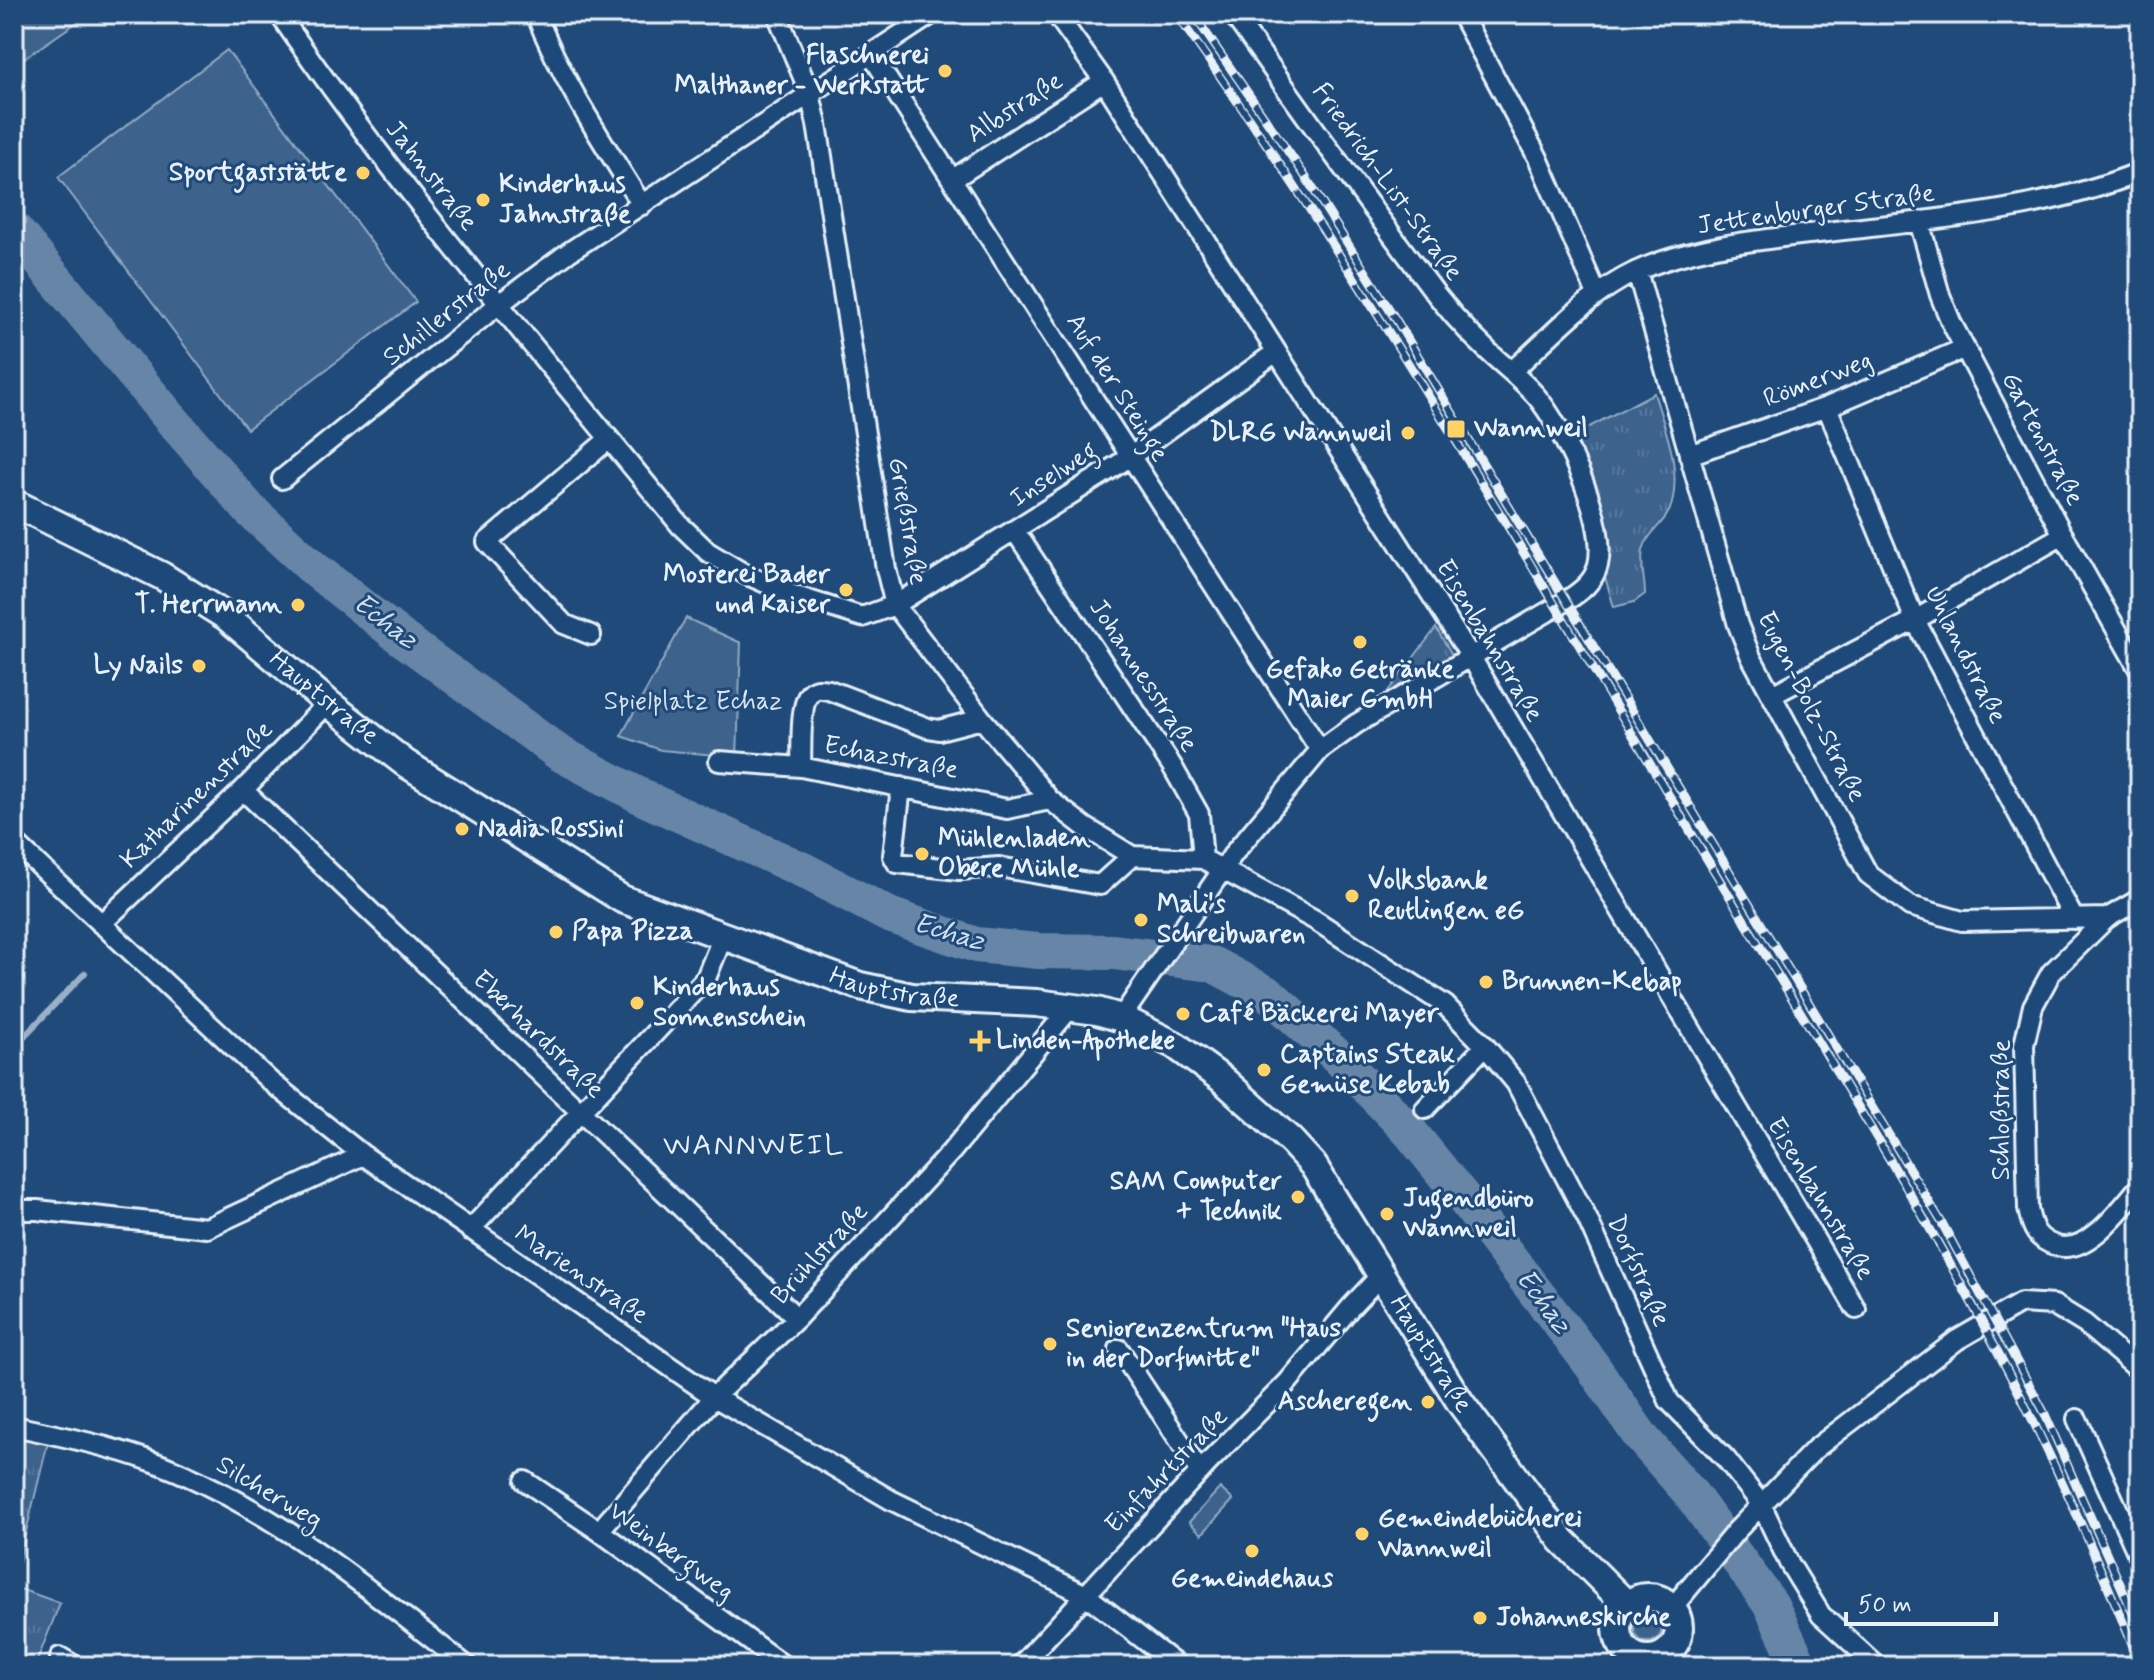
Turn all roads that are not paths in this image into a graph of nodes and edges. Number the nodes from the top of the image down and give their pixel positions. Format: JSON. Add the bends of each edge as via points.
{"nodes":[{"id":1,"x":279,"y":14,"type":"edge"},
{"id":2,"x":536,"y":14,"type":"edge"},
{"id":3,"x":777,"y":14,"type":"edge"},
{"id":4,"x":932,"y":14,"type":"edge"},
{"id":5,"x":1056,"y":14,"type":"edge"},
{"id":6,"x":1233,"y":14,"type":"edge"},
{"id":7,"x":1461,"y":14,"type":"edge"},
{"id":8,"x":871,"y":54,"type":"junction"},
{"id":9,"x":1104,"y":81,"type":"junction"},
{"id":10,"x":810,"y":94,"type":"junction"},
{"id":11,"x":2140,"y":172,"type":"edge"},
{"id":12,"x":953,"y":179,"type":"junction"},
{"id":13,"x":642,"y":205,"type":"junction"},
{"id":14,"x":1919,"y":221,"type":"junction"},
{"id":15,"x":1637,"y":271,"type":"junction"},
{"id":16,"x":1597,"y":295,"type":"junction"},
{"id":17,"x":498,"y":305,"type":"junction"},
{"id":18,"x":1965,"y":348,"type":"junction"},
{"id":19,"x":1276,"y":352,"type":"junction"},
{"id":20,"x":1512,"y":371,"type":"junction"},
{"id":21,"x":1827,"y":407,"type":"junction"},
{"id":22,"x":609,"y":439,"type":"junction"},
{"id":23,"x":1689,"y":455,"type":"junction"},
{"id":24,"x":1130,"y":457,"type":"junction"},
{"id":25,"x":282,"y":479,"type":"dead end"},
{"id":26,"x":14,"y":503,"type":"edge"},
{"id":27,"x":1015,"y":531,"type":"junction"},
{"id":28,"x":2063,"y":535,"type":"junction"},
{"id":29,"x":895,"y":605,"type":"junction"},
{"id":30,"x":1915,"y":620,"type":"junction"},
{"id":31,"x":591,"y":635,"type":"dead end"},
{"id":32,"x":1471,"y":657,"type":"junction"},
{"id":33,"x":2140,"y":671,"type":"edge"},
{"id":34,"x":1772,"y":695,"type":"junction"},
{"id":35,"x":328,"y":703,"type":"junction"},
{"id":36,"x":982,"y":719,"type":"junction"},
{"id":37,"x":1320,"y":750,"type":"junction"},
{"id":38,"x":719,"y":761,"type":"dead end"},
{"id":39,"x":801,"y":767,"type":"junction"},
{"id":40,"x":901,"y":787,"type":"junction"},
{"id":41,"x":243,"y":790,"type":"junction"},
{"id":42,"x":1050,"y":800,"type":"junction"},
{"id":43,"x":14,"y":842,"type":"edge"},
{"id":44,"x":1132,"y":856,"type":"junction"},
{"id":45,"x":1203,"y":859,"type":"junction"},
{"id":46,"x":1223,"y":871,"type":"junction"},
{"id":47,"x":2140,"y":899,"type":"edge"},
{"id":48,"x":2107,"y":918,"type":"junction"},
{"id":49,"x":2074,"y":919,"type":"junction"},
{"id":50,"x":101,"y":924,"type":"junction"},
{"id":51,"x":723,"y":936,"type":"junction"},
{"id":52,"x":1071,"y":1007,"type":"junction"},
{"id":53,"x":1121,"y":1018,"type":"junction"},
{"id":54,"x":1485,"y":1046,"type":"junction"},
{"id":55,"x":1425,"y":1109,"type":"dead end"},
{"id":56,"x":580,"y":1110,"type":"junction"},
{"id":57,"x":363,"y":1155,"type":"junction"},
{"id":58,"x":2140,"y":1186,"type":"edge"},
{"id":59,"x":14,"y":1210,"type":"edge"},
{"id":60,"x":470,"y":1230,"type":"junction"},
{"id":61,"x":1381,"y":1275,"type":"junction"},
{"id":62,"x":1856,"y":1309,"type":"dead end"},
{"id":63,"x":797,"y":1318,"type":"junction"},
{"id":64,"x":1119,"y":1349,"type":"dead end"},
{"id":65,"x":2140,"y":1371,"type":"edge"},
{"id":66,"x":714,"y":1397,"type":"junction"},
{"id":67,"x":2077,"y":1419,"type":"dead end"},
{"id":68,"x":14,"y":1426,"type":"edge"},
{"id":69,"x":1200,"y":1472,"type":"junction"},
{"id":70,"x":525,"y":1481,"type":"dead end"},
{"id":71,"x":1761,"y":1504,"type":"junction"},
{"id":72,"x":599,"y":1531,"type":"junction"},
{"id":73,"x":2140,"y":1559,"type":"edge"},
{"id":74,"x":1086,"y":1595,"type":"junction"},
{"id":75,"x":1627,"y":1605,"type":"junction"},
{"id":76,"x":1672,"y":1608,"type":"junction"},
{"id":77,"x":1661,"y":1660,"type":"edge"},
{"id":78,"x":467,"y":1666,"type":"edge"},
{"id":79,"x":784,"y":1666,"type":"edge"},
{"id":80,"x":1020,"y":1666,"type":"edge"},
{"id":81,"x":1178,"y":1666,"type":"edge"},
{"id":82,"x":1877,"y":1666,"type":"edge"}],
"edges":[{"from":1,"to":17,"type":"street","name":"Jahnstraße"},
{"from":2,"to":13,"type":"street"},
{"from":3,"to":10,"type":"street","name":"Grießstraße"},
{"from":4,"to":8,"type":"street","name":"Schillerstraße"},
{"from":5,"to":9,"type":"street","name":"Eisenbahnstraße"},
{"from":6,"to":20,"type":"street","name":"Friedrich-List-Straße","via":[[1423,277],[1464,328]]},
{"from":7,"to":16,"type":"street","via":[[1538,158]]},
{"from":8,"to":10,"type":"street","name":"Schillerstraße"},
{"from":8,"to":12,"type":"street","name":"Auf der Steinge"},
{"from":9,"to":12,"type":"street","name":"Albstraße"},
{"from":9,"to":19,"type":"street","name":"Eisenbahnstraße"},
{"from":10,"to":13,"type":"street","name":"Schillerstraße"},
{"from":10,"to":29,"type":"street","name":"Grießstraße"},
{"from":11,"to":14,"type":"street","name":"Jettenburger Straße","via":[[2012,208]]},
{"from":12,"to":24,"type":"street","name":"Auf der Steinge"},
{"from":13,"to":17,"type":"street","name":"Schillerstraße"},
{"from":14,"to":15,"type":"street","name":"Jettenburger Straße","via":[[1729,245]]},
{"from":14,"to":18,"type":"street","name":"Gartenstraße","via":[[1940,295]]},
{"from":15,"to":16,"type":"street","name":"Jettenburger Straße"},
{"from":15,"to":23,"type":"street","name":"Eugen-Bolz-Straße"},
{"from":16,"to":20,"type":"street","name":"Jettenburger Straße"},
{"from":17,"to":22,"type":"street","name":"Jahnstraße"},
{"from":17,"to":25,"type":"street","name":"Schillerstraße"},
{"from":18,"to":21,"type":"street","name":"Römerweg"},
{"from":18,"to":28,"type":"street","name":"Gartenstraße"},
{"from":19,"to":24,"type":"street","name":"Inselweg"},
{"from":19,"to":32,"type":"street","name":"Eisenbahnstraße"},
{"from":20,"to":32,"type":"street","via":[[1557,424],[1574,459],[1594,519],[1598,565],[1586,586],[1566,601]]},
{"from":21,"to":23,"type":"street","name":"Römerweg"},
{"from":21,"to":30,"type":"street","name":"Uhlandstraße"},
{"from":22,"to":29,"type":"street","name":"Jahnstraße","via":[[680,525],[708,552],[745,574],[862,617]]},
{"from":22,"to":31,"type":"street","via":[[487,542],[564,624]]},
{"from":23,"to":34,"type":"street","name":"Eugen-Bolz-Straße","via":[[1738,625]]},
{"from":24,"to":27,"type":"street","name":"Inselweg"},
{"from":24,"to":37,"type":"street","name":"Auf der Steinge"},
{"from":26,"to":35,"type":"main road","name":"Hauptstraße","via":[[162,576],[227,617]]},
{"from":27,"to":29,"type":"street","name":"Inselweg"},
{"from":27,"to":45,"type":"street","name":"Johannesstraße","via":[[1172,766],[1199,814]]},
{"from":28,"to":30,"type":"street"},
{"from":28,"to":33,"type":"street","name":"Gartenstraße"},
{"from":29,"to":36,"type":"street","name":"Grießstraße"},
{"from":30,"to":34,"type":"street"},
{"from":30,"to":49,"type":"street","name":"Uhlandstraße"},
{"from":32,"to":37,"type":"street"},
{"from":32,"to":62,"type":"street","name":"Eisenbahnstraße"},
{"from":34,"to":49,"type":"street","name":"Eugen-Bolz-Straße","via":[[1868,874],[1910,906],[1962,921]]},
{"from":35,"to":41,"type":"street","name":"Katharinenstraße"},
{"from":35,"to":51,"type":"main road","name":"Hauptstraße","via":[[405,763],[622,899]]},
{"from":36,"to":39,"type":"street","via":[[939,730],[816,689],[804,709]]},
{"from":36,"to":42,"type":"street","name":"Grießstraße"},
{"from":37,"to":46,"type":"street"},
{"from":38,"to":39,"type":"street","name":"Echazstraße"},
{"from":39,"to":40,"type":"street","name":"Echazstraße"},
{"from":40,"to":42,"type":"street","name":"Echazstraße","via":[[1007,809]]},
{"from":40,"to":44,"type":"street","via":[[893,856],[897,863],[959,870],[999,867],[1100,885]]},
{"from":41,"to":50,"type":"street","name":"Katharinenstraße"},
{"from":41,"to":56,"type":"street","name":"Eberhardstraße"},
{"from":42,"to":44,"type":"street","name":"Grießstraße"},
{"from":43,"to":50,"type":"street","name":"Marienstraße"},
{"from":44,"to":45,"type":"street","name":"Grießstraße"},
{"from":45,"to":46,"type":"street","name":"Grießstraße"},
{"from":46,"to":53,"type":"street"},
{"from":46,"to":54,"type":"street","name":"Dorfstraße","via":[[1315,920],[1445,1005]]},
{"from":47,"to":48,"type":"street","name":"Schloßstraße"},
{"from":48,"to":49,"type":"street","name":"Eugen-Bolz-Straße"},
{"from":48,"to":58,"type":"street","name":"Schloßstraße","via":[[2051,973],[2033,1006],[2024,1045],[2033,1232],[2068,1249],[2113,1218]]},
{"from":50,"to":57,"type":"street","name":"Marienstraße","via":[[271,1082]]},
{"from":51,"to":52,"type":"main road","name":"Hauptstraße","via":[[886,992]]},
{"from":51,"to":56,"type":"street","via":[[706,978]]},
{"from":52,"to":53,"type":"main road","name":"Hauptstraße"},
{"from":52,"to":63,"type":"street","name":"Brühlstraße","via":[[951,1152]]},
{"from":53,"to":61,"type":"main road","name":"Hauptstraße","via":[[1199,1061],[1291,1141],[1334,1196]]},
{"from":54,"to":55,"type":"street"},
{"from":54,"to":71,"type":"street","name":"Dorfstraße","via":[[1516,1083],[1587,1218],[1669,1401]]},
{"from":56,"to":60,"type":"street"},
{"from":56,"to":63,"type":"street","name":"Eberhardstraße"},
{"from":57,"to":59,"type":"street","via":[[207,1228]]},
{"from":57,"to":60,"type":"street","name":"Marienstraße"},
{"from":60,"to":66,"type":"street","name":"Marienstraße"},
{"from":61,"to":69,"type":"street","name":"Einfahrtstraße"},
{"from":61,"to":75,"type":"main road","name":"Hauptstraße","via":[[1460,1402],[1536,1507]]},
{"from":63,"to":66,"type":"street","name":"Brühlstraße"},
{"from":64,"to":69,"type":"street"},
{"from":65,"to":71,"type":"street","via":[[2054,1305],[2021,1303],[1957,1340],[1865,1409],[1815,1449]]},
{"from":66,"to":72,"type":"street","name":"Brühlstraße"},
{"from":66,"to":74,"type":"street","name":"Marienstraße","via":[[891,1500]]},
{"from":67,"to":73,"type":"street"},
{"from":68,"to":78,"type":"street","name":"Silcherweg","via":[[112,1448],[228,1495],[278,1524]]},
{"from":69,"to":74,"type":"street","name":"Einfahrtstraße"},
{"from":70,"to":72,"type":"street","name":"Weinbergweg"},
{"from":71,"to":76,"type":"street"},
{"from":71,"to":82,"type":"street","name":"Dorfstraße","via":[[1821,1615]]},
{"from":72,"to":79,"type":"street","name":"Weinbergweg"},
{"from":74,"to":80,"type":"street","name":"Einfahrtstraße"},
{"from":74,"to":81,"type":"street","name":"Marienstraße"},
{"from":75,"to":76,"type":"main road","via":[[1656,1598]]},
{"from":75,"to":77,"type":"main road","via":[[1618,1621],[1619,1639],[1630,1653]]},
{"from":76,"to":77,"type":"main road","via":[[1679,1625],[1675,1644]]}]}
